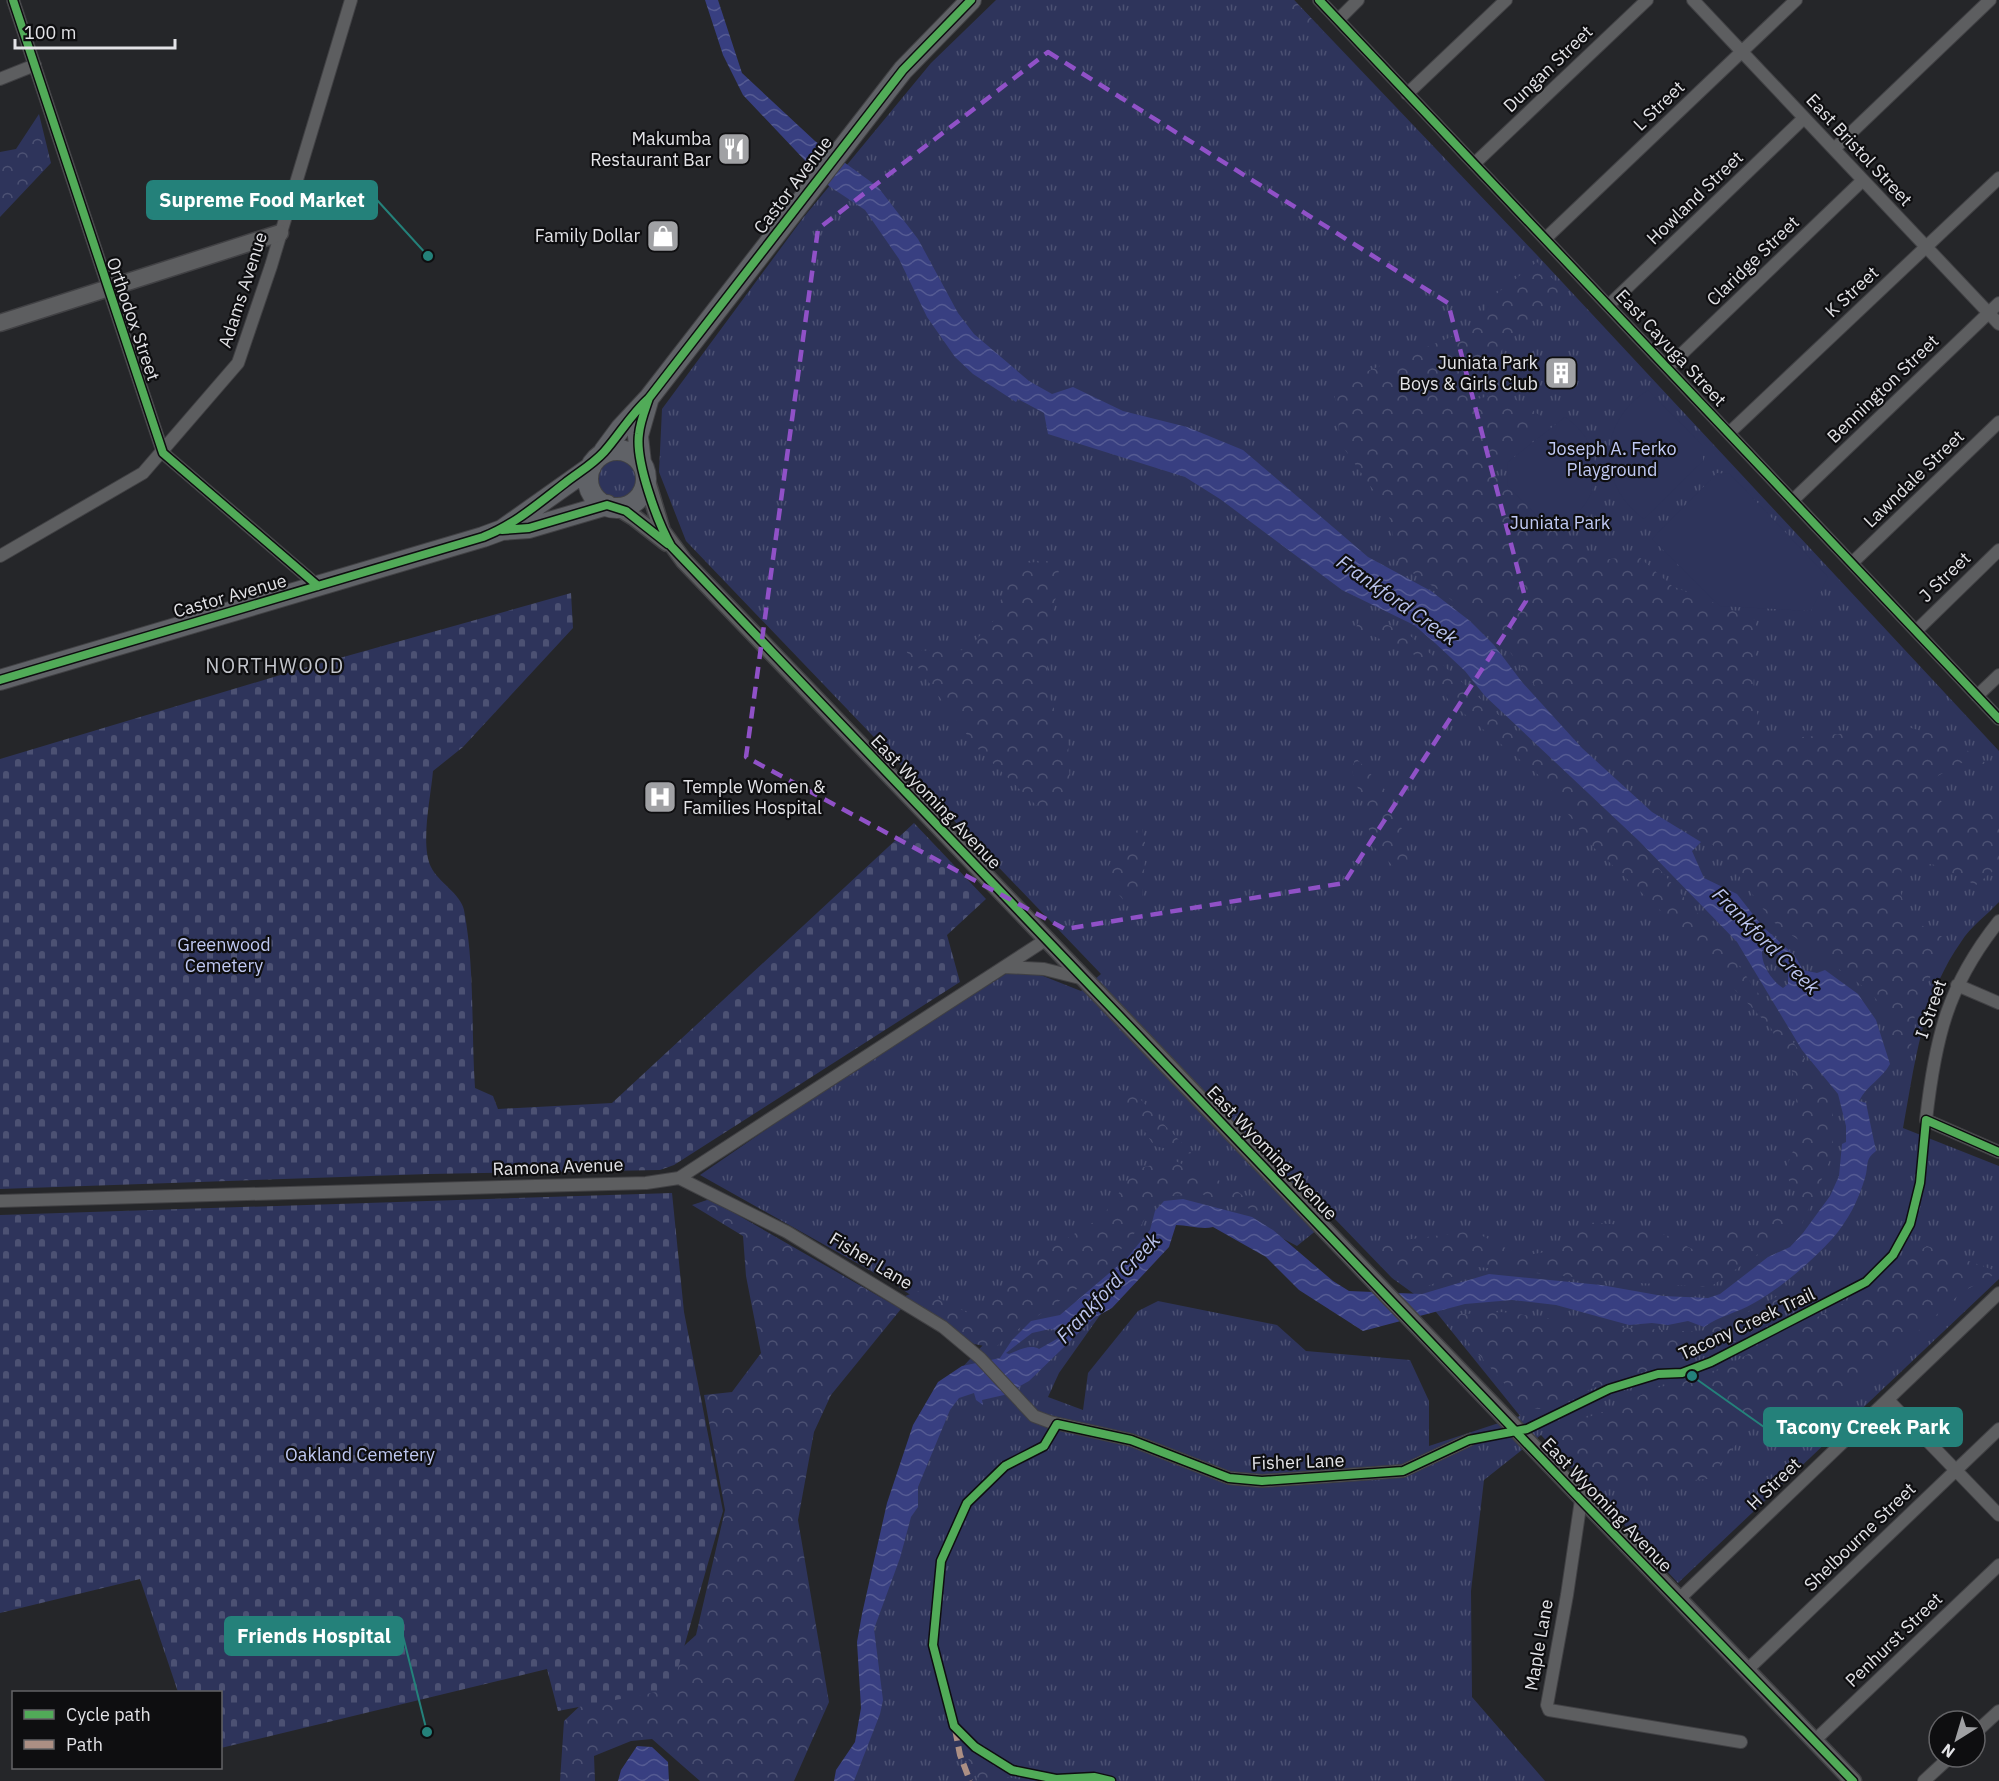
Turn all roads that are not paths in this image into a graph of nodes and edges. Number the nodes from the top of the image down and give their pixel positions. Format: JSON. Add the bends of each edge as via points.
{"nodes":[{"id":1,"x":13,"y":0,"type":"edge"},
{"id":2,"x":351,"y":0,"type":"edge"},
{"id":3,"x":971,"y":0,"type":"edge"},
{"id":4,"x":1319,"y":0,"type":"edge"},
{"id":5,"x":1358,"y":0,"type":"edge"},
{"id":6,"x":1506,"y":0,"type":"edge"},
{"id":7,"x":1647,"y":0,"type":"edge"},
{"id":8,"x":1693,"y":0,"type":"edge"},
{"id":9,"x":1796,"y":0,"type":"edge"},
{"id":10,"x":1990,"y":0,"type":"edge"},
{"id":11,"x":1338,"y":20,"type":"junction"},
{"id":12,"x":1742,"y":52,"type":"junction"},
{"id":13,"x":35,"y":65,"type":"junction"},
{"id":14,"x":0,"y":79,"type":"edge"},
{"id":15,"x":1407,"y":94,"type":"junction"},
{"id":16,"x":1804,"y":118,"type":"junction"},
{"id":17,"x":1834,"y":149,"type":"junction"},
{"id":18,"x":1474,"y":164,"type":"junction"},
{"id":19,"x":1999,"y":178,"type":"edge"},
{"id":20,"x":1863,"y":180,"type":"junction"},
{"id":21,"x":280,"y":233,"type":"junction"},
{"id":22,"x":1546,"y":238,"type":"junction"},
{"id":23,"x":1926,"y":247,"type":"junction"},
{"id":24,"x":106,"y":288,"type":"junction"},
{"id":25,"x":1999,"y":303,"type":"edge"},
{"id":26,"x":1610,"y":305,"type":"junction"},
{"id":27,"x":1989,"y":313,"type":"junction"},
{"id":28,"x":0,"y":323,"type":"edge"},
{"id":29,"x":1999,"y":324,"type":"edge"},
{"id":30,"x":1668,"y":367,"type":"junction"},
{"id":31,"x":649,"y":398,"type":"junction"},
{"id":32,"x":1999,"y":422,"type":"edge"},
{"id":33,"x":1729,"y":432,"type":"junction"},
{"id":34,"x":604,"y":451,"type":"junction"},
{"id":35,"x":163,"y":453,"type":"junction"},
{"id":36,"x":591,"y":467,"type":"junction"},
{"id":37,"x":644,"y":472,"type":"junction"},
{"id":38,"x":1792,"y":500,"type":"junction"},
{"id":39,"x":612,"y":506,"type":"junction"},
{"id":40,"x":502,"y":530,"type":"junction"},
{"id":41,"x":671,"y":546,"type":"junction"},
{"id":42,"x":1999,"y":550,"type":"edge"},
{"id":43,"x":0,"y":556,"type":"edge"},
{"id":44,"x":1853,"y":562,"type":"junction"},
{"id":45,"x":318,"y":585,"type":"junction"},
{"id":46,"x":1917,"y":630,"type":"junction"},
{"id":47,"x":1999,"y":675,"type":"edge"},
{"id":48,"x":0,"y":680,"type":"edge"},
{"id":49,"x":1977,"y":696,"type":"junction"},
{"id":50,"x":1999,"y":719,"type":"edge"},
{"id":51,"x":1999,"y":921,"type":"edge"},
{"id":52,"x":1047,"y":939,"type":"junction"},
{"id":53,"x":1003,"y":967,"type":"junction"},
{"id":54,"x":1084,"y":978,"type":"junction"},
{"id":55,"x":1957,"y":985,"type":"junction"},
{"id":56,"x":1999,"y":1003,"type":"edge"},
{"id":57,"x":1999,"y":1152,"type":"edge"},
{"id":58,"x":679,"y":1178,"type":"junction"},
{"id":59,"x":0,"y":1201,"type":"edge"},
{"id":60,"x":1999,"y":1293,"type":"edge"},
{"id":61,"x":1888,"y":1400,"type":"junction"},
{"id":62,"x":1999,"y":1429,"type":"edge"},
{"id":63,"x":1469,"y":1440,"type":"dead end"},
{"id":64,"x":1956,"y":1470,"type":"junction"},
{"id":65,"x":1581,"y":1500,"type":"junction"},
{"id":66,"x":1999,"y":1515,"type":"edge"},
{"id":67,"x":1999,"y":1565,"type":"edge"},
{"id":68,"x":1678,"y":1600,"type":"junction"},
{"id":69,"x":1746,"y":1671,"type":"junction"},
{"id":70,"x":1999,"y":1711,"type":"edge"},
{"id":71,"x":1987,"y":1722,"type":"edge"},
{"id":72,"x":1814,"y":1741,"type":"junction"},
{"id":73,"x":1741,"y":1742,"type":"dead end"},
{"id":74,"x":1937,"y":1769,"type":"edge"},
{"id":75,"x":1853,"y":1781,"type":"edge"},
{"id":76,"x":1924,"y":1781,"type":"edge"}],
"edges":[{"from":1,"to":13,"type":"street","name":"Orthodox Street"},
{"from":2,"to":21,"type":"street","name":"Adams Avenue"},
{"from":3,"to":31,"type":"main road","name":"Castor Avenue","via":[[914,56],[850,135]]},
{"from":4,"to":11,"type":"street","name":"East Cayuga Street"},
{"from":5,"to":11,"type":"street"},
{"from":6,"to":15,"type":"street"},
{"from":7,"to":18,"type":"street","name":"Dungan Street"},
{"from":8,"to":12,"type":"street","name":"East Bristol Street"},
{"from":9,"to":12,"type":"street","name":"L Street"},
{"from":10,"to":17,"type":"street"},
{"from":11,"to":15,"type":"street","name":"East Cayuga Street"},
{"from":12,"to":16,"type":"street","name":"East Bristol Street"},
{"from":12,"to":22,"type":"street","name":"L Street"},
{"from":13,"to":14,"type":"street"},
{"from":13,"to":24,"type":"street","name":"Orthodox Street"},
{"from":15,"to":18,"type":"street","name":"East Cayuga Street"},
{"from":16,"to":17,"type":"street","name":"East Bristol Street"},
{"from":16,"to":26,"type":"street","name":"Howland Street"},
{"from":17,"to":20,"type":"street","name":"East Bristol Street"},
{"from":18,"to":22,"type":"street","name":"East Cayuga Street"},
{"from":19,"to":23,"type":"street","name":"K Street"},
{"from":20,"to":23,"type":"street","name":"East Bristol Street"},
{"from":20,"to":30,"type":"street","name":"Claridge Street"},
{"from":21,"to":24,"type":"street"},
{"from":21,"to":35,"type":"street","name":"Adams Avenue","via":[[238,363]]},
{"from":22,"to":26,"type":"street","name":"East Cayuga Street"},
{"from":23,"to":27,"type":"street","name":"East Bristol Street"},
{"from":23,"to":33,"type":"street","name":"K Street"},
{"from":24,"to":28,"type":"street"},
{"from":24,"to":35,"type":"street","name":"Orthodox Street"},
{"from":25,"to":27,"type":"street","name":"Bennington Street"},
{"from":26,"to":30,"type":"street","name":"East Cayuga Street"},
{"from":27,"to":29,"type":"street","name":"East Bristol Street"},
{"from":27,"to":38,"type":"street","name":"Bennington Street"},
{"from":30,"to":33,"type":"street","name":"East Cayuga Street"},
{"from":31,"to":34,"type":"main road","name":"Castor Avenue"},
{"from":31,"to":37,"type":"main road","name":"Castor Avenue","via":[[638,436]]},
{"from":32,"to":44,"type":"street","name":"Lawndale Street"},
{"from":33,"to":38,"type":"street","name":"East Cayuga Street"},
{"from":34,"to":36,"type":"main road"},
{"from":34,"to":37,"type":"main road","via":[[625,451]]},
{"from":35,"to":43,"type":"street","name":"Adams Avenue","via":[[143,473]]},
{"from":35,"to":45,"type":"street"},
{"from":36,"to":39,"type":"main road","via":[[592,492]]},
{"from":36,"to":40,"type":"main road","name":"Castor Avenue"},
{"from":37,"to":39,"type":"main road","via":[[641,497],[634,503]]},
{"from":37,"to":41,"type":"street","name":"East Wyoming Avenue","via":[[657,519]]},
{"from":38,"to":44,"type":"street","name":"East Cayuga Street"},
{"from":39,"to":40,"type":"main road","name":"Castor Avenue","via":[[529,528]]},
{"from":39,"to":41,"type":"street","name":"East Wyoming Avenue"},
{"from":40,"to":45,"type":"main road","name":"Castor Avenue"},
{"from":41,"to":52,"type":"street","name":"East Wyoming Avenue"},
{"from":42,"to":46,"type":"street","name":"J Street"},
{"from":44,"to":46,"type":"street","name":"East Cayuga Street"},
{"from":45,"to":48,"type":"main road","name":"Castor Avenue"},
{"from":46,"to":49,"type":"street","name":"East Cayuga Street"},
{"from":47,"to":49,"type":"street"},
{"from":49,"to":50,"type":"street","name":"East Cayuga Street"},
{"from":51,"to":55,"type":"street","name":"I Street","via":[[1971,957]]},
{"from":52,"to":53,"type":"street","name":"Ramona Avenue"},
{"from":52,"to":54,"type":"street","name":"East Wyoming Avenue"},
{"from":53,"to":54,"type":"street","via":[[1044,969]]},
{"from":53,"to":58,"type":"street","name":"Ramona Avenue"},
{"from":54,"to":65,"type":"street","name":"East Wyoming Avenue"},
{"from":55,"to":56,"type":"street"},
{"from":55,"to":57,"type":"street","name":"I Street","via":[[1941,1026],[1926,1120]]},
{"from":58,"to":59,"type":"street","name":"Ramona Avenue","via":[[646,1183]]},
{"from":58,"to":63,"type":"street","name":"Fisher Lane","via":[[787,1232],[943,1327],[980,1358],[1034,1416],[1050,1422],[1131,1440],[1228,1478],[1262,1481],[1403,1471]]},
{"from":60,"to":61,"type":"street","name":"H Street"},
{"from":61,"to":64,"type":"street"},
{"from":61,"to":68,"type":"street","name":"H Street"},
{"from":62,"to":64,"type":"street","name":"Shelbourne Street"},
{"from":64,"to":66,"type":"street"},
{"from":64,"to":69,"type":"street","name":"Shelbourne Street"},
{"from":65,"to":68,"type":"street","name":"East Wyoming Avenue"},
{"from":65,"to":73,"type":"street","name":"Maple Lane","via":[[1546,1705],[1549,1710]]},
{"from":67,"to":72,"type":"street","name":"Penhurst Street"},
{"from":68,"to":69,"type":"street","name":"East Wyoming Avenue"},
{"from":69,"to":72,"type":"street","name":"East Wyoming Avenue"},
{"from":70,"to":71,"type":"street"},
{"from":72,"to":75,"type":"street","name":"East Wyoming Avenue"},
{"from":74,"to":76,"type":"street"}]}
